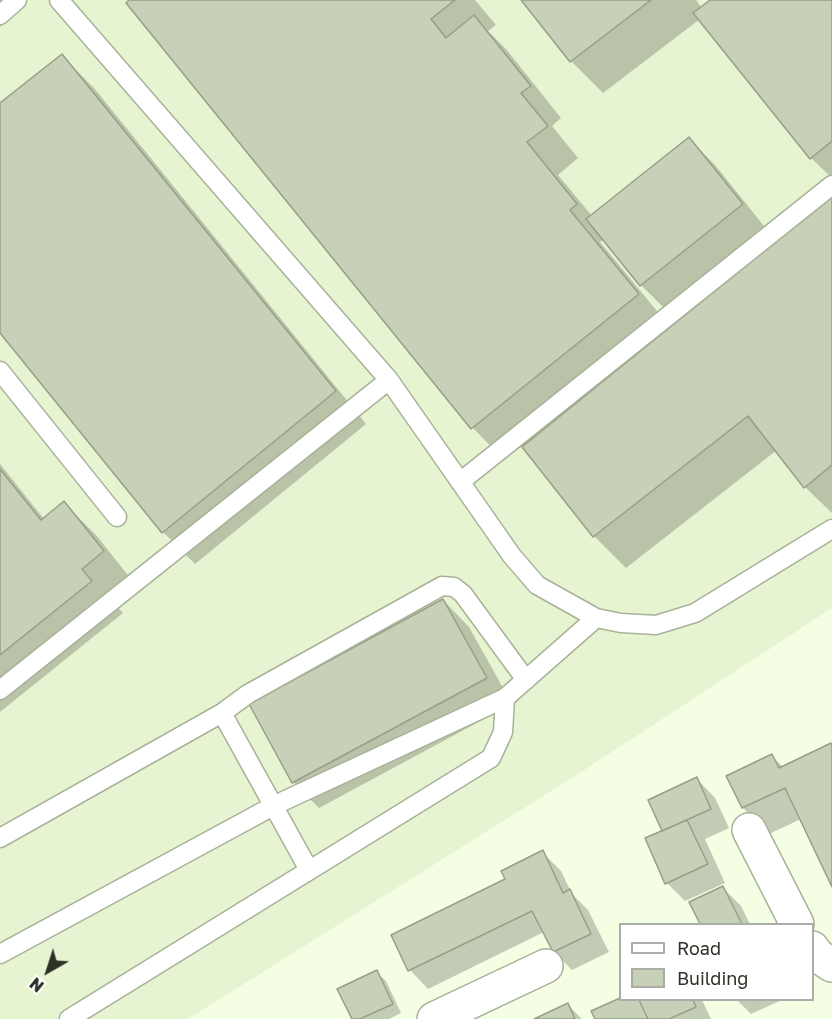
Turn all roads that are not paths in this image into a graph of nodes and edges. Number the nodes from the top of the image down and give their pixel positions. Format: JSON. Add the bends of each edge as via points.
{"nodes":[{"id":1,"x":17,"y":0,"type":"edge"},
{"id":2,"x":59,"y":0,"type":"edge"},
{"id":3,"x":0,"y":15,"type":"edge"},
{"id":4,"x":832,"y":184,"type":"edge"},
{"id":5,"x":0,"y":371,"type":"edge"},
{"id":6,"x":388,"y":380,"type":"junction"},
{"id":7,"x":460,"y":482,"type":"junction"},
{"id":8,"x":117,"y":517,"type":"dead end"},
{"id":9,"x":832,"y":529,"type":"edge"},
{"id":10,"x":596,"y":618,"type":"junction"},
{"id":11,"x":526,"y":680,"type":"junction"},
{"id":12,"x":0,"y":690,"type":"edge"},
{"id":13,"x":505,"y":699,"type":"junction"},
{"id":14,"x":222,"y":713,"type":"junction"},
{"id":15,"x":275,"y":805,"type":"junction"},
{"id":16,"x":749,"y":830,"type":"dead end"},
{"id":17,"x":0,"y":838,"type":"edge"},
{"id":18,"x":309,"y":870,"type":"junction"},
{"id":19,"x":796,"y":923,"type":"edge"},
{"id":20,"x":814,"y":950,"type":"edge"},
{"id":21,"x":0,"y":954,"type":"edge"},
{"id":22,"x":832,"y":965,"type":"edge"},
{"id":23,"x":546,"y":966,"type":"dead end"},
{"id":24,"x":69,"y":1019,"type":"edge"},
{"id":25,"x":434,"y":1019,"type":"edge"}],
"edges":[{"from":1,"to":3,"type":"lane"},
{"from":2,"to":6,"type":"lane"},
{"from":4,"to":7,"type":"lane"},
{"from":5,"to":8,"type":"lane"},
{"from":6,"to":7,"type":"lane"},
{"from":6,"to":12,"type":"lane"},
{"from":7,"to":10,"type":"lane","via":[[537,585]]},
{"from":9,"to":10,"type":"lane","via":[[695,614],[656,625]]},
{"from":10,"to":11,"type":"lane"},
{"from":11,"to":13,"type":"lane"},
{"from":11,"to":14,"type":"lane","via":[[464,594],[454,586],[442,585],[248,694]]},
{"from":13,"to":15,"type":"lane"},
{"from":13,"to":18,"type":"lane","via":[[503,732],[491,758]]},
{"from":14,"to":15,"type":"lane"},
{"from":14,"to":17,"type":"lane"},
{"from":15,"to":18,"type":"lane"},
{"from":15,"to":21,"type":"lane"},
{"from":16,"to":19,"type":"street"},
{"from":18,"to":24,"type":"lane"},
{"from":20,"to":22,"type":"street"},
{"from":23,"to":25,"type":"street"}]}
